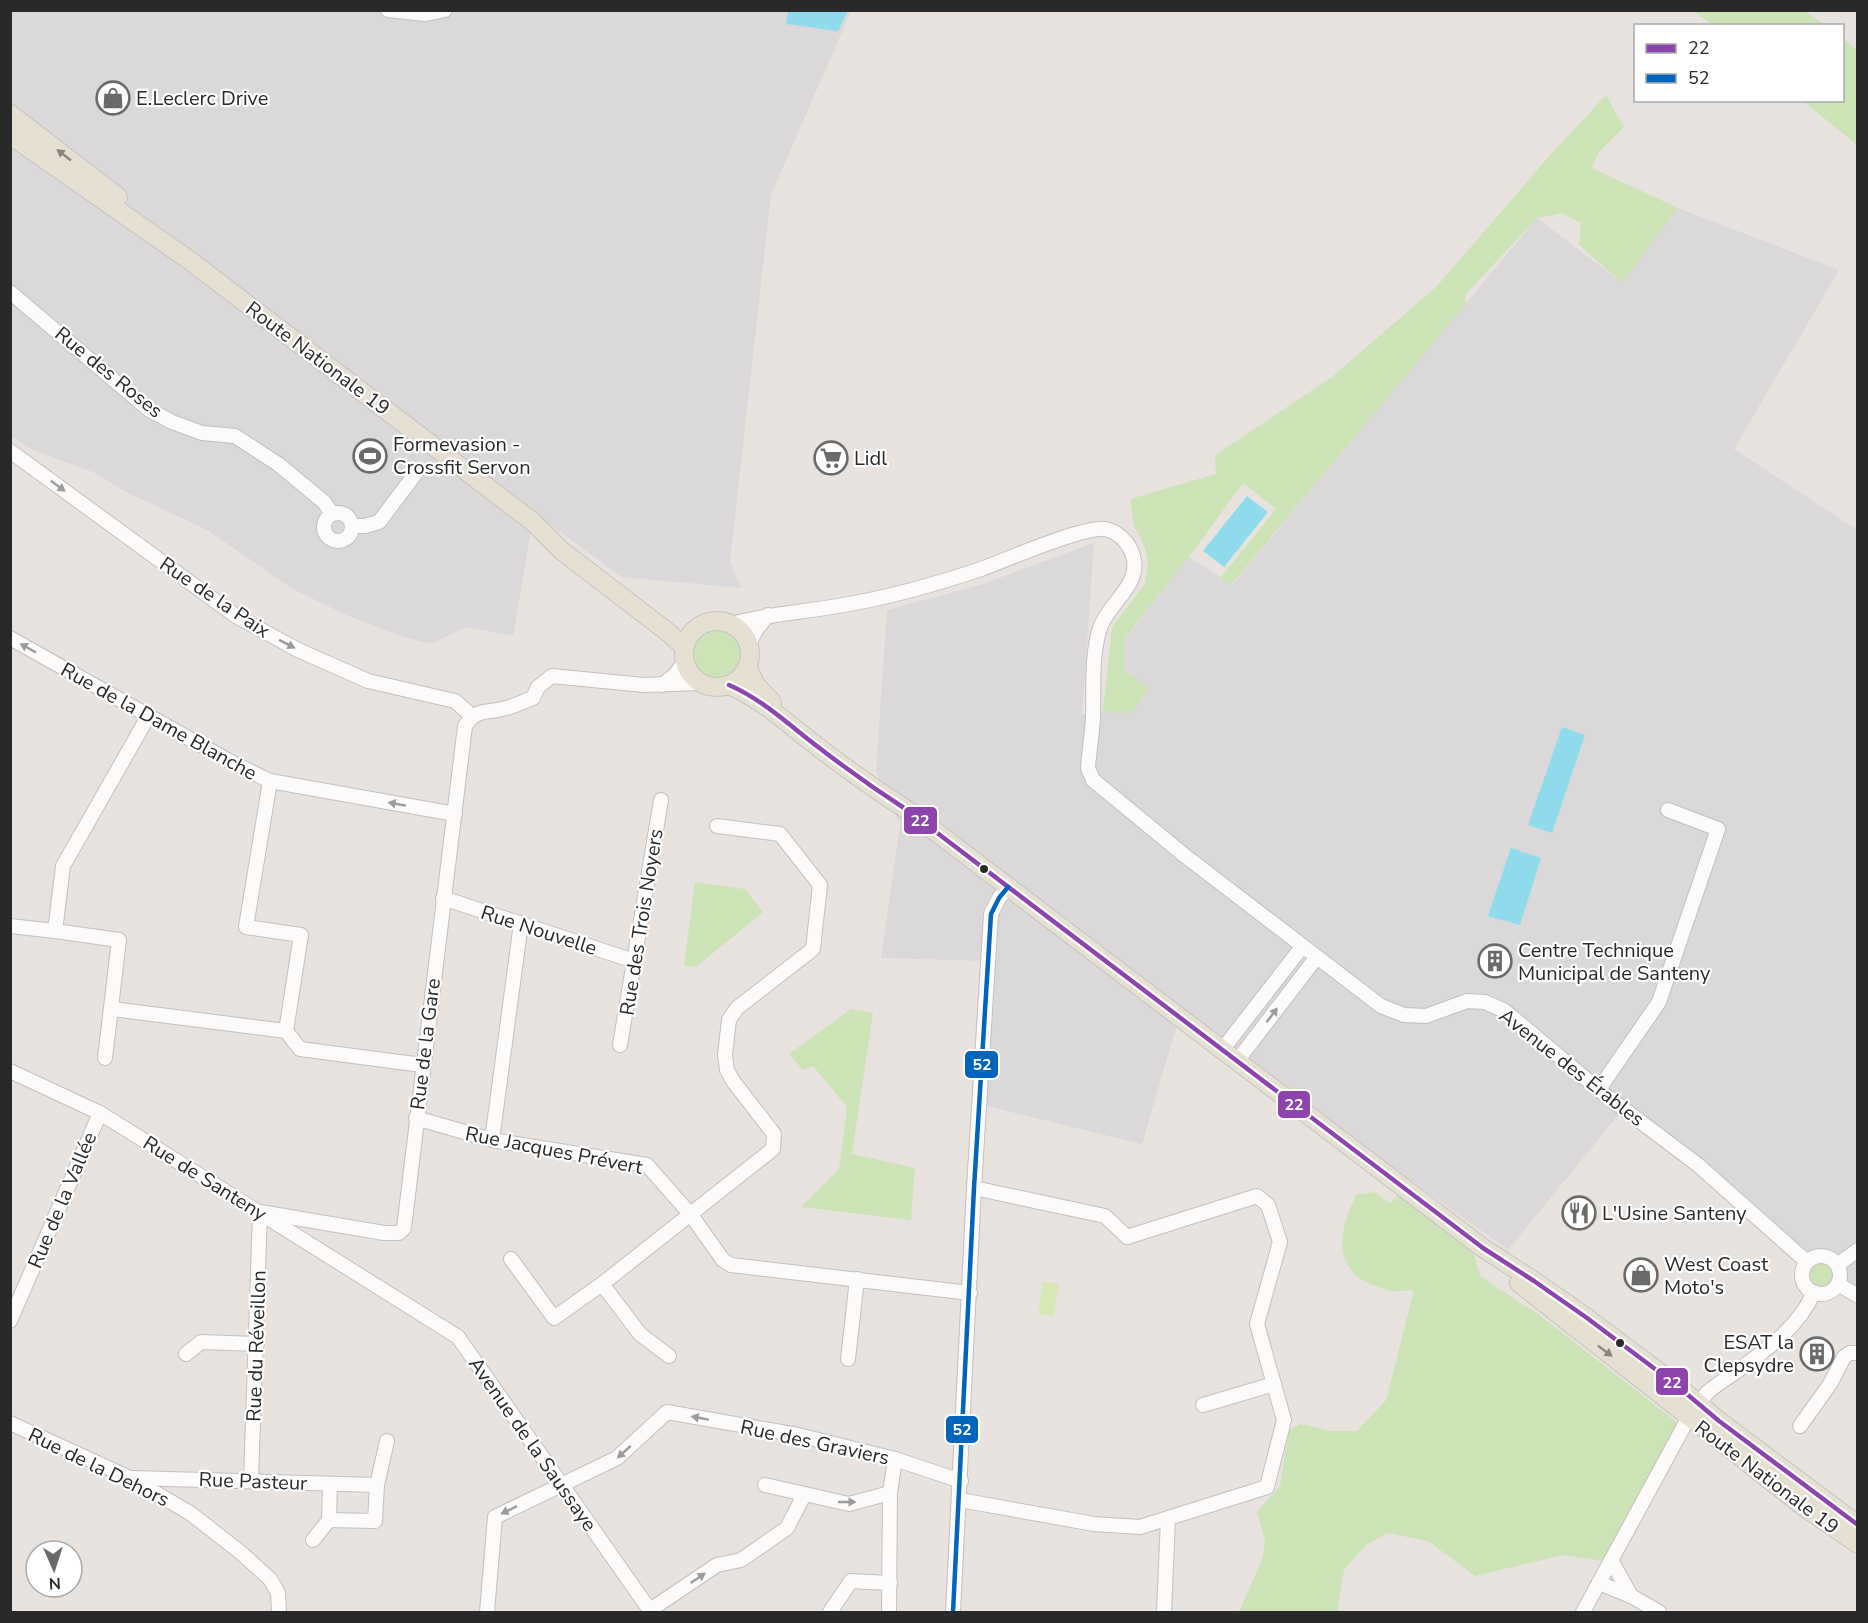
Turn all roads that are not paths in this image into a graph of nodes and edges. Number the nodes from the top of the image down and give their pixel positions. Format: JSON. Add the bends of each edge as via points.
{"nodes":[{"id":1,"x":388,"y":10,"type":"edge"},
{"id":2,"x":445,"y":10,"type":"edge"},
{"id":3,"x":10,"y":114,"type":"edge"},
{"id":4,"x":10,"y":135,"type":"edge"},
{"id":5,"x":189,"y":260,"type":"junction"},
{"id":6,"x":10,"y":292,"type":"edge"},
{"id":7,"x":10,"y":451,"type":"edge"},
{"id":8,"x":416,"y":473,"type":"dead end"},
{"id":9,"x":332,"y":514,"type":"junction"},
{"id":10,"x":533,"y":522,"type":"junction"},
{"id":11,"x":352,"y":526,"type":"junction"},
{"id":12,"x":768,"y":615,"type":"junction"},
{"id":13,"x":731,"y":624,"type":"junction"},
{"id":14,"x":696,"y":628,"type":"junction"},
{"id":15,"x":10,"y":638,"type":"edge"},
{"id":16,"x":749,"y":644,"type":"junction"},
{"id":17,"x":685,"y":654,"type":"junction"},
{"id":18,"x":748,"y":668,"type":"junction"},
{"id":19,"x":701,"y":683,"type":"junction"},
{"id":20,"x":663,"y":685,"type":"junction"},
{"id":21,"x":729,"y":686,"type":"junction"},
{"id":22,"x":149,"y":715,"type":"junction"},
{"id":23,"x":472,"y":716,"type":"junction"},
{"id":24,"x":270,"y":782,"type":"junction"},
{"id":25,"x":661,"y":800,"type":"dead end"},
{"id":26,"x":907,"y":810,"type":"junction"},
{"id":27,"x":1668,"y":810,"type":"dead end"},
{"id":28,"x":454,"y":814,"type":"junction"},
{"id":29,"x":717,"y":826,"type":"dead end"},
{"id":30,"x":1008,"y":887,"type":"junction"},
{"id":31,"x":443,"y":898,"type":"junction"},
{"id":32,"x":521,"y":923,"type":"junction"},
{"id":33,"x":10,"y":926,"type":"edge"},
{"id":34,"x":55,"y":931,"type":"junction"},
{"id":35,"x":1302,"y":947,"type":"junction"},
{"id":36,"x":1316,"y":958,"type":"junction"},
{"id":37,"x":634,"y":961,"type":"junction"},
{"id":38,"x":112,"y":1009,"type":"junction"},
{"id":39,"x":286,"y":1031,"type":"junction"},
{"id":40,"x":620,"y":1045,"type":"dead end"},
{"id":41,"x":1222,"y":1050,"type":"junction"},
{"id":42,"x":105,"y":1058,"type":"dead end"},
{"id":43,"x":1237,"y":1061,"type":"junction"},
{"id":44,"x":422,"y":1065,"type":"junction"},
{"id":45,"x":10,"y":1071,"type":"edge"},
{"id":46,"x":1599,"y":1089,"type":"junction"},
{"id":47,"x":100,"y":1113,"type":"junction"},
{"id":48,"x":416,"y":1118,"type":"junction"},
{"id":49,"x":492,"y":1140,"type":"junction"},
{"id":50,"x":974,"y":1188,"type":"junction"},
{"id":51,"x":260,"y":1212,"type":"junction"},
{"id":52,"x":690,"y":1215,"type":"junction"},
{"id":53,"x":1857,"y":1250,"type":"edge"},
{"id":54,"x":511,"y":1259,"type":"dead end"},
{"id":55,"x":1807,"y":1262,"type":"junction"},
{"id":56,"x":1837,"y":1265,"type":"junction"},
{"id":57,"x":857,"y":1279,"type":"junction"},
{"id":58,"x":602,"y":1284,"type":"junction"},
{"id":59,"x":1838,"y":1284,"type":"junction"},
{"id":60,"x":1814,"y":1292,"type":"junction"},
{"id":61,"x":970,"y":1293,"type":"junction"},
{"id":62,"x":394,"y":1296,"type":"joint"},
{"id":63,"x":1857,"y":1296,"type":"edge"},
{"id":64,"x":10,"y":1321,"type":"edge"},
{"id":65,"x":257,"y":1344,"type":"junction"},
{"id":66,"x":1857,"y":1353,"type":"edge"},
{"id":67,"x":186,"y":1354,"type":"dead end"},
{"id":68,"x":669,"y":1356,"type":"dead end"},
{"id":69,"x":848,"y":1359,"type":"dead end"},
{"id":70,"x":1274,"y":1384,"type":"junction"},
{"id":71,"x":1203,"y":1406,"type":"dead end"},
{"id":72,"x":1694,"y":1411,"type":"junction"},
{"id":73,"x":10,"y":1424,"type":"edge"},
{"id":74,"x":1800,"y":1426,"type":"dead end"},
{"id":75,"x":387,"y":1441,"type":"dead end"},
{"id":76,"x":895,"y":1459,"type":"junction"},
{"id":77,"x":130,"y":1478,"type":"junction"},
{"id":78,"x":251,"y":1481,"type":"junction"},
{"id":79,"x":961,"y":1481,"type":"junction"},
{"id":80,"x":330,"y":1484,"type":"junction"},
{"id":81,"x":561,"y":1484,"type":"junction"},
{"id":82,"x":377,"y":1485,"type":"junction"},
{"id":83,"x":765,"y":1485,"type":"dead end"},
{"id":84,"x":890,"y":1492,"type":"junction"},
{"id":85,"x":804,"y":1495,"type":"junction"},
{"id":86,"x":960,"y":1500,"type":"junction"},
{"id":87,"x":1168,"y":1519,"type":"junction"},
{"id":88,"x":329,"y":1520,"type":"junction"},
{"id":89,"x":1857,"y":1525,"type":"edge"},
{"id":90,"x":313,"y":1540,"type":"dead end"},
{"id":91,"x":1857,"y":1544,"type":"edge"},
{"id":92,"x":1611,"y":1560,"type":"junction"},
{"id":93,"x":890,"y":1583,"type":"junction"},
{"id":94,"x":1599,"y":1583,"type":"junction"},
{"id":95,"x":1631,"y":1596,"type":"junction"},
{"id":96,"x":650,"y":1611,"type":"edge"},
{"id":97,"x":279,"y":1612,"type":"edge"},
{"id":98,"x":487,"y":1612,"type":"edge"},
{"id":99,"x":830,"y":1612,"type":"edge"},
{"id":100,"x":889,"y":1612,"type":"edge"},
{"id":101,"x":953,"y":1612,"type":"edge"},
{"id":102,"x":1164,"y":1612,"type":"edge"},
{"id":103,"x":1583,"y":1612,"type":"edge"},
{"id":104,"x":1656,"y":1612,"type":"edge"}],
"edges":[{"from":1,"to":2,"type":"street","via":[[426,14]]},
{"from":5,"to":3,"type":"main road","name":"Route Nationale 19","one_way":true,"via":[[142,216]]},
{"from":4,"to":5,"type":"main road","name":"Route Nationale 19"},
{"from":5,"to":10,"type":"main road","name":"Route Nationale 19"},
{"from":6,"to":9,"type":"street","name":"Rue des Roses","via":[[148,408],[202,433],[235,436],[278,464],[324,502]]},
{"from":7,"to":23,"type":"street","name":"Rue de la Paix","one_way":true,"via":[[236,616],[298,650],[368,681],[455,701]]},
{"from":8,"to":11,"type":"street","via":[[379,522]]},
{"from":9,"to":11,"type":"street","via":[[345,514]]},
{"from":9,"to":11,"type":"street","via":[[325,529],[333,539],[345,539]]},
{"from":10,"to":14,"type":"main road","name":"Route Nationale 19","via":[[583,554],[666,620]]},
{"from":10,"to":17,"type":"main road","name":"Route Nationale 19","via":[[562,551],[669,633]]},
{"from":12,"to":13,"type":"street","name":"Avenue des Érables"},
{"from":12,"to":16,"type":"street"},
{"from":12,"to":35,"type":"street","name":"Avenue des Érables","via":[[925,588],[1083,531],[1105,529],[1117,534],[1129,546],[1134,570],[1100,627],[1088,768],[1093,780]]},
{"from":13,"to":14,"type":"main road","via":[[716,620]]},
{"from":13,"to":16,"type":"main road"},
{"from":14,"to":17,"type":"main road","via":[[688,637]]},
{"from":22,"to":15,"type":"street","name":"Rue de la Dame Blanche","one_way":true},
{"from":16,"to":18,"type":"main road"},
{"from":17,"to":19,"type":"main road","via":[[689,672]]},
{"from":17,"to":20,"type":"street","via":[[675,675]]},
{"from":18,"to":21,"type":"main road"},
{"from":18,"to":26,"type":"main road","name":"Route Nationale 19","via":[[768,699],[886,788]]},
{"from":19,"to":20,"type":"street"},
{"from":19,"to":21,"type":"main road"},
{"from":20,"to":23,"type":"street","via":[[552,676],[538,687],[533,698]]},
{"from":21,"to":26,"type":"main road","name":"Route Nationale 19","via":[[764,705]]},
{"from":22,"to":24,"type":"street","name":"Rue de la Dame Blanche"},
{"from":22,"to":34,"type":"street","via":[[63,866]]},
{"from":23,"to":28,"type":"street","name":"Rue de la Gare","via":[[465,726]]},
{"from":28,"to":24,"type":"street","name":"Rue de la Dame Blanche","one_way":true},
{"from":24,"to":39,"type":"street","via":[[246,927],[301,935]]},
{"from":25,"to":37,"type":"street","name":"Rue des Trois Noyers"},
{"from":26,"to":30,"type":"main road","name":"Route Nationale 19"},
{"from":27,"to":46,"type":"street","via":[[1718,829],[1659,1002]]},
{"from":28,"to":31,"type":"street","name":"Rue de la Gare"},
{"from":29,"to":52,"type":"street","via":[[780,834],[820,885],[813,949],[737,1008],[729,1020],[727,1070],[774,1134],[773,1149]]},
{"from":30,"to":41,"type":"main road","name":"Route Nationale 19"},
{"from":30,"to":50,"type":"street","via":[[991,914]]},
{"from":31,"to":32,"type":"street","name":"Rue Nouvelle"},
{"from":31,"to":44,"type":"street","name":"Rue de la Gare"},
{"from":32,"to":37,"type":"street","name":"Rue Nouvelle"},
{"from":32,"to":49,"type":"street"},
{"from":33,"to":34,"type":"street"},
{"from":34,"to":38,"type":"street","via":[[119,940]]},
{"from":35,"to":36,"type":"street","name":"Avenue des Érables"},
{"from":35,"to":41,"type":"street"},
{"from":43,"to":36,"type":"street","one_way":true},
{"from":36,"to":46,"type":"street","name":"Avenue des Érables","via":[[1382,1006],[1404,1014],[1426,1016],[1467,1001],[1495,1006]]},
{"from":37,"to":40,"type":"street","name":"Rue des Trois Noyers"},
{"from":38,"to":39,"type":"street"},
{"from":38,"to":42,"type":"street"},
{"from":39,"to":44,"type":"street","via":[[300,1049]]},
{"from":41,"to":43,"type":"main road","name":"Route Nationale 19"},
{"from":43,"to":72,"type":"main road","name":"Route Nationale 19","via":[[1483,1248],[1526,1289],[1662,1395]]},
{"from":44,"to":48,"type":"street","name":"Rue de la Gare"},
{"from":45,"to":47,"type":"street","name":"Rue de Santeny"},
{"from":46,"to":55,"type":"street","name":"Avenue des Érables","via":[[1698,1165]]},
{"from":47,"to":51,"type":"street","name":"Rue de Santeny"},
{"from":47,"to":64,"type":"street","name":"Rue de la Vallée"},
{"from":48,"to":49,"type":"street","name":"Rue Jacques Prévert"},
{"from":48,"to":51,"type":"street","name":"Rue de la Gare","via":[[404,1228],[399,1233]]},
{"from":49,"to":52,"type":"street","name":"Rue Jacques Prévert","via":[[647,1165]]},
{"from":50,"to":61,"type":"street"},
{"from":50,"to":70,"type":"street","via":[[1105,1216],[1127,1237],[1257,1196],[1268,1204],[1280,1242],[1257,1324]]},
{"from":51,"to":62,"type":"street","name":"Rue de Santeny"},
{"from":51,"to":65,"type":"street","name":"Rue du Réveillon"},
{"from":52,"to":57,"type":"street","name":"Rue Jacques Prévert","via":[[723,1260],[731,1265]]},
{"from":52,"to":58,"type":"street"},
{"from":53,"to":56,"type":"street"},
{"from":54,"to":58,"type":"street","via":[[554,1318]]},
{"from":55,"to":56,"type":"street","via":[[1823,1256]]},
{"from":55,"to":60,"type":"street","via":[[1803,1279]]},
{"from":56,"to":59,"type":"street"},
{"from":57,"to":61,"type":"street","name":"Rue Jacques Prévert"},
{"from":57,"to":69,"type":"street"},
{"from":58,"to":68,"type":"street","via":[[640,1334]]},
{"from":59,"to":60,"type":"street","via":[[1830,1292]]},
{"from":59,"to":63,"type":"street"},
{"from":60,"to":72,"type":"street","via":[[1789,1330],[1708,1392]]},
{"from":61,"to":79,"type":"street"},
{"from":62,"to":81,"type":"street","name":"Avenue de la Saussaye","via":[[458,1337]]},
{"from":65,"to":67,"type":"street","via":[[201,1342]]},
{"from":65,"to":78,"type":"street","name":"Rue du Réveillon"},
{"from":66,"to":74,"type":"street","via":[[1844,1357]]},
{"from":70,"to":71,"type":"street"},
{"from":70,"to":87,"type":"street","via":[[1284,1420],[1267,1487]]},
{"from":72,"to":89,"type":"main road","name":"Route Nationale 19","via":[[1719,1421]]},
{"from":72,"to":91,"type":"main road","name":"Route Nationale 19","via":[[1803,1507]]},
{"from":72,"to":92,"type":"street"},
{"from":73,"to":77,"type":"street","name":"Rue de la Dehors"},
{"from":75,"to":82,"type":"street"},
{"from":76,"to":79,"type":"street","name":"Rue des Graviers"},
{"from":76,"to":81,"type":"street","name":"Rue des Graviers","one_way":true,"via":[[798,1434],[667,1412],[617,1458]]},
{"from":76,"to":84,"type":"street"},
{"from":77,"to":78,"type":"street","name":"Rue Pasteur"},
{"from":77,"to":97,"type":"street","name":"Rue de la Dehors","via":[[190,1513],[240,1552],[270,1579],[278,1593]]},
{"from":78,"to":80,"type":"street","name":"Rue Pasteur"},
{"from":79,"to":86,"type":"street"},
{"from":80,"to":82,"type":"street","name":"Rue Pasteur"},
{"from":80,"to":88,"type":"street"},
{"from":81,"to":96,"type":"street","name":"Avenue de la Saussaye"},
{"from":81,"to":98,"type":"street","one_way":true,"via":[[495,1517]]},
{"from":82,"to":88,"type":"street","via":[[375,1521]]},
{"from":83,"to":85,"type":"street"},
{"from":85,"to":84,"type":"street","one_way":true,"via":[[849,1504]]},
{"from":84,"to":93,"type":"street"},
{"from":96,"to":85,"type":"street","one_way":true,"via":[[717,1565],[741,1560],[787,1528]]},
{"from":86,"to":87,"type":"street","via":[[1094,1524],[1140,1527]]},
{"from":86,"to":101,"type":"street"},
{"from":87,"to":102,"type":"street"},
{"from":88,"to":90,"type":"street"},
{"from":92,"to":94,"type":"street"},
{"from":92,"to":95,"type":"street"},
{"from":93,"to":99,"type":"street","via":[[851,1581]]},
{"from":93,"to":100,"type":"street"},
{"from":94,"to":95,"type":"street"},
{"from":94,"to":103,"type":"street"},
{"from":95,"to":104,"type":"street"}]}
